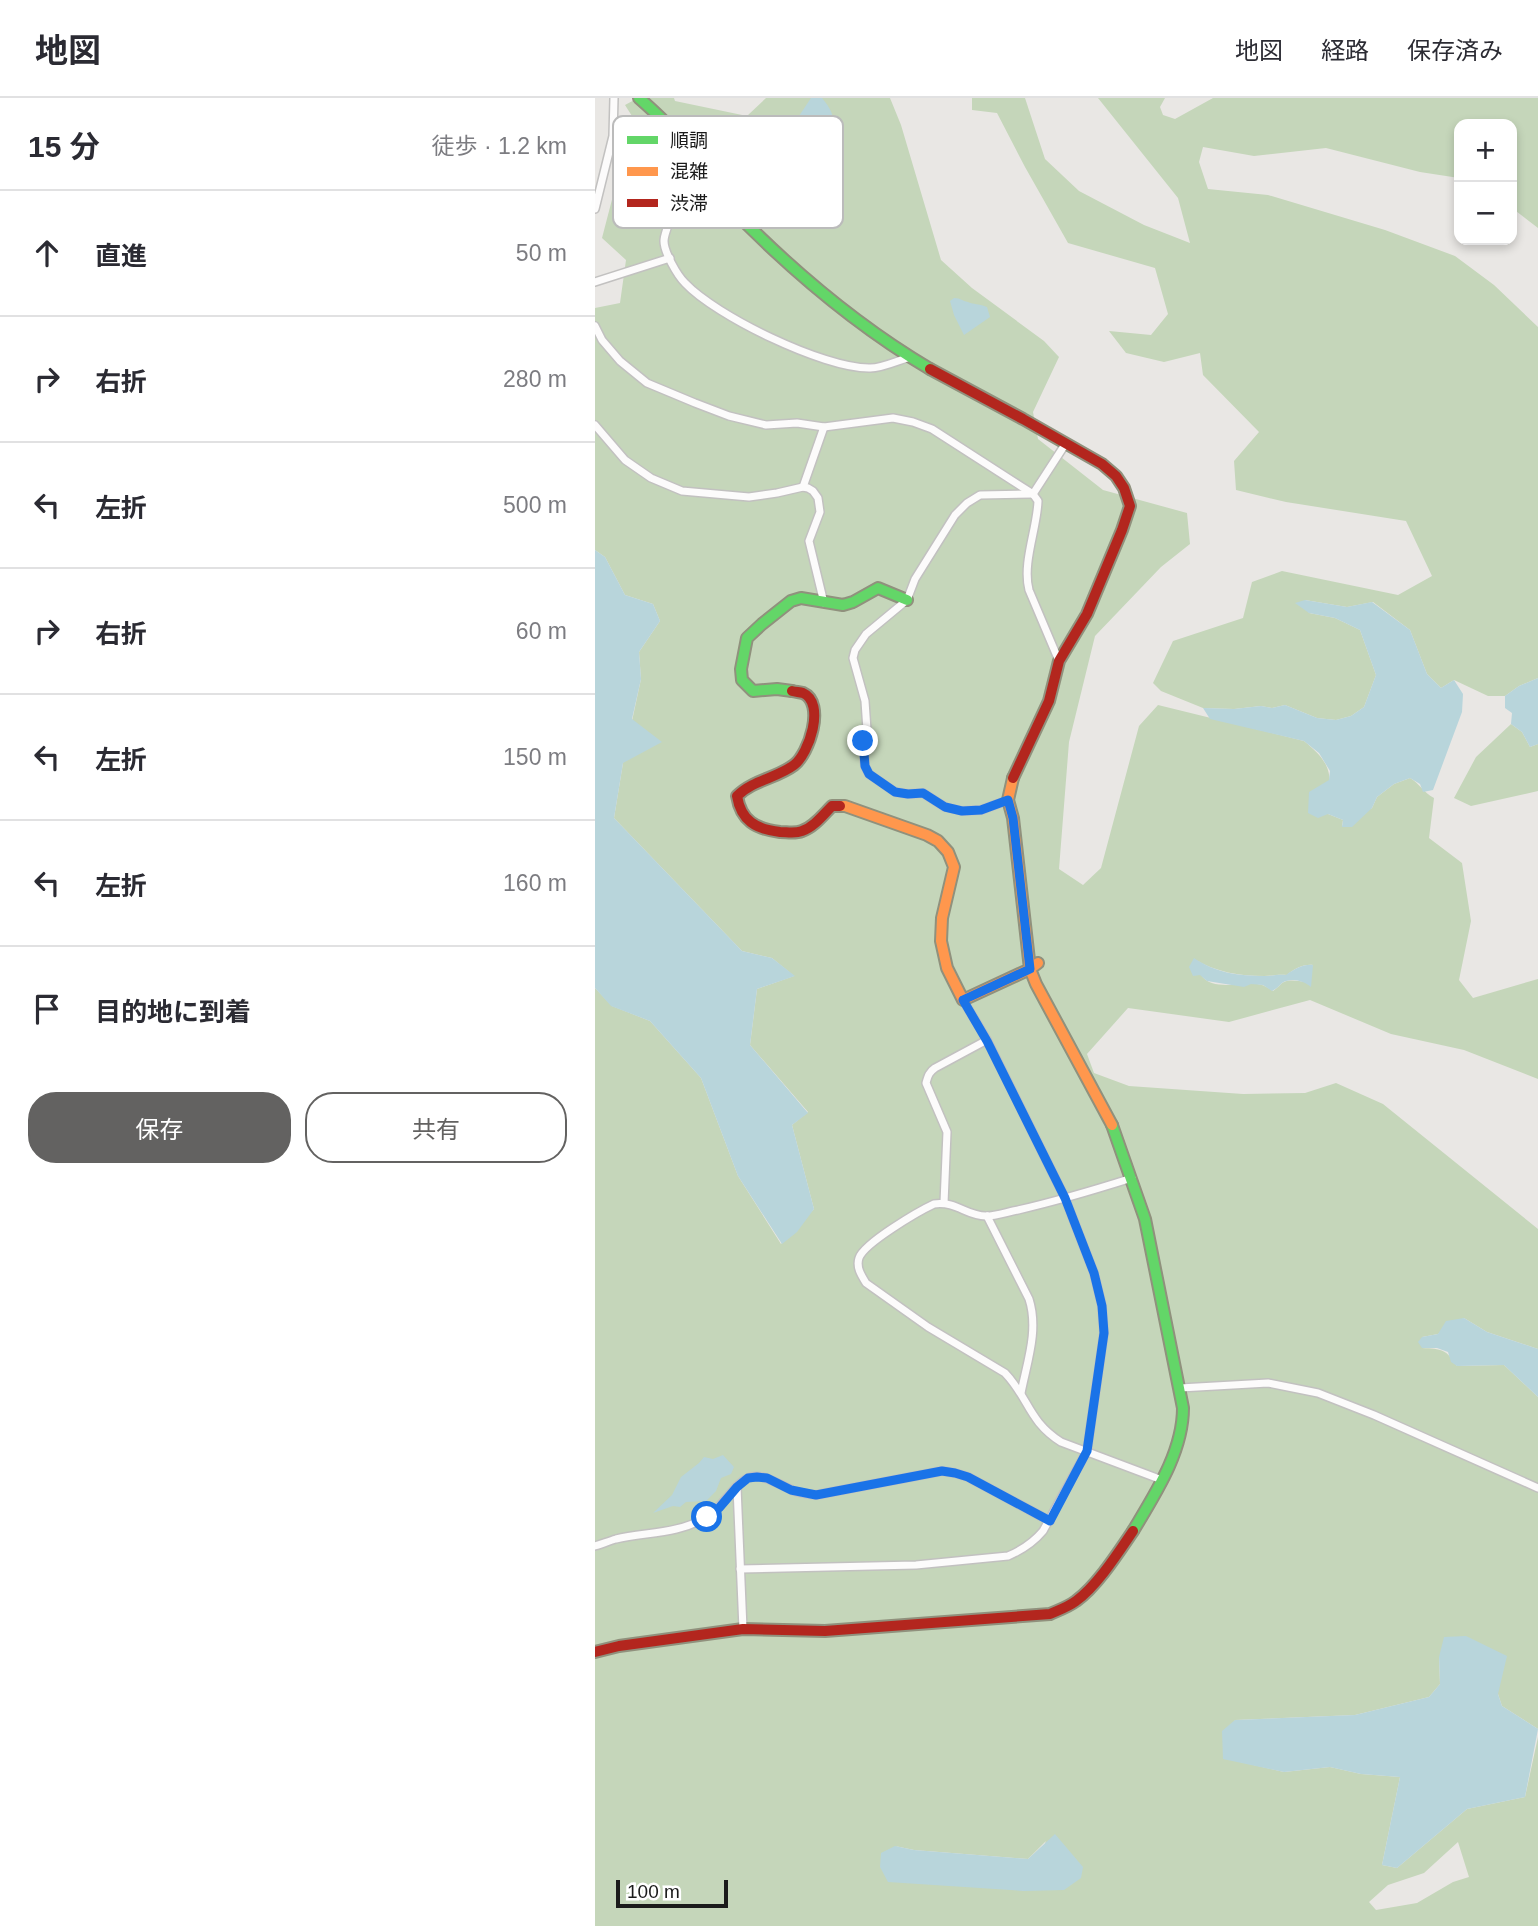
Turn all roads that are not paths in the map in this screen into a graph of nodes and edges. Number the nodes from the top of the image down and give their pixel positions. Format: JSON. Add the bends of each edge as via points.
{"nodes":[{"id":1,"x":614,"y":98,"type":"edge"},
{"id":2,"x":639,"y":98,"type":"edge"},
{"id":3,"x":614,"y":116,"type":"edge"},
{"id":4,"x":659,"y":116,"type":"edge"},
{"id":5,"x":613,"y":136,"type":"edge"},
{"id":6,"x":595,"y":209,"type":"edge"},
{"id":7,"x":667,"y":228,"type":"edge"},
{"id":8,"x":752,"y":228,"type":"edge"},
{"id":9,"x":670,"y":258,"type":"junction"},
{"id":10,"x":595,"y":282,"type":"edge"},
{"id":11,"x":595,"y":326,"type":"edge"},
{"id":12,"x":911,"y":357,"type":"junction"},
{"id":13,"x":595,"y":425,"type":"edge"},
{"id":14,"x":824,"y":427,"type":"junction"},
{"id":15,"x":1066,"y":443,"type":"junction"},
{"id":16,"x":803,"y":487,"type":"junction"},
{"id":17,"x":1033,"y":494,"type":"junction"},
{"id":18,"x":907,"y":600,"type":"junction"},
{"id":19,"x":824,"y":603,"type":"junction"},
{"id":20,"x":1059,"y":661,"type":"junction"},
{"id":21,"x":1008,"y":800,"type":"junction"},
{"id":22,"x":1034,"y":966,"type":"junction"},
{"id":23,"x":963,"y":1000,"type":"junction"},
{"id":24,"x":987,"y":1041,"type":"junction"},
{"id":25,"x":1132,"y":1178,"type":"junction"},
{"id":26,"x":1065,"y":1198,"type":"junction"},
{"id":27,"x":944,"y":1203,"type":"junction"},
{"id":28,"x":987,"y":1216,"type":"junction"},
{"id":29,"x":1180,"y":1388,"type":"junction"},
{"id":30,"x":1021,"y":1394,"type":"junction"},
{"id":31,"x":1087,"y":1451,"type":"junction"},
{"id":32,"x":1162,"y":1480,"type":"junction"},
{"id":33,"x":737,"y":1487,"type":"junction"},
{"id":34,"x":1538,"y":1488,"type":"edge"},
{"id":35,"x":1050,"y":1521,"type":"junction"},
{"id":36,"x":595,"y":1546,"type":"edge"},
{"id":37,"x":740,"y":1569,"type":"junction"},
{"id":38,"x":743,"y":1629,"type":"junction"},
{"id":39,"x":595,"y":1652,"type":"edge"}],
"edges":[{"from":1,"to":3,"type":"street"},
{"from":2,"to":4,"type":"street"},
{"from":5,"to":6,"type":"street"},
{"from":7,"to":9,"type":"street","via":[[664,241]]},
{"from":8,"to":12,"type":"street","via":[[809,283]]},
{"from":9,"to":10,"type":"street"},
{"from":9,"to":12,"type":"street","via":[[685,283],[703,299],[793,348],[870,369]]},
{"from":11,"to":14,"type":"street","via":[[620,361],[647,383],[741,419],[766,425]]},
{"from":12,"to":15,"type":"street"},
{"from":13,"to":16,"type":"street","via":[[625,460],[682,491],[749,497]]},
{"from":14,"to":16,"type":"street"},
{"from":14,"to":17,"type":"street","via":[[893,418],[913,422],[932,429]]},
{"from":15,"to":17,"type":"street"},
{"from":15,"to":20,"type":"street","via":[[1116,476],[1130,506],[1087,614]]},
{"from":16,"to":19,"type":"street","via":[[813,491],[820,505],[809,541]]},
{"from":17,"to":18,"type":"street","via":[[980,495],[967,503],[915,579]]},
{"from":17,"to":20,"type":"street","via":[[1038,500],[1038,519],[1026,580]]},
{"from":18,"to":19,"type":"street","via":[[878,587],[843,605]]},
{"from":18,"to":21,"type":"street","via":[[866,634],[853,658],[865,701],[863,741],[869,774],[895,792],[923,793],[962,811]]},
{"from":19,"to":23,"type":"street","via":[[801,598],[791,601],[747,638],[741,669],[748,687],[803,694],[813,705],[814,718],[800,760],[744,789],[737,804],[758,829],[773,832],[798,833],[832,806],[845,806],[944,845],[954,867],[940,930],[954,985]]},
{"from":20,"to":21,"type":"street","via":[[1049,701],[1014,775]]},
{"from":21,"to":22,"type":"street"},
{"from":22,"to":23,"type":"street"},
{"from":22,"to":25,"type":"street","via":[[1036,984],[1117,1133]]},
{"from":23,"to":24,"type":"street"},
{"from":24,"to":26,"type":"street"},
{"from":24,"to":27,"type":"street","via":[[935,1068],[927,1078],[947,1132]]},
{"from":25,"to":26,"type":"street"},
{"from":25,"to":29,"type":"street","via":[[1145,1219]]},
{"from":26,"to":28,"type":"street"},
{"from":26,"to":31,"type":"street","via":[[1102,1306],[1104,1333]]},
{"from":27,"to":28,"type":"street"},
{"from":27,"to":30,"type":"street","via":[[926,1208],[869,1244],[859,1258],[860,1275],[928,1327],[1005,1373]]},
{"from":28,"to":30,"type":"street","via":[[1033,1312]]},
{"from":29,"to":32,"type":"street","via":[[1184,1414]]},
{"from":29,"to":34,"type":"street","via":[[1268,1383],[1318,1393]]},
{"from":30,"to":31,"type":"street","via":[[1033,1418],[1049,1434]]},
{"from":31,"to":32,"type":"street"},
{"from":31,"to":35,"type":"street"},
{"from":32,"to":38,"type":"street","via":[[1108,1567],[1081,1597],[1050,1614],[825,1631]]},
{"from":33,"to":35,"type":"street","via":[[748,1478],[767,1478],[816,1495],[942,1471],[968,1477]]},
{"from":33,"to":36,"type":"street","via":[[719,1508],[676,1531]]},
{"from":33,"to":37,"type":"street"},
{"from":35,"to":37,"type":"street","via":[[1035,1541],[1008,1556],[916,1565]]},
{"from":37,"to":38,"type":"street"},
{"from":38,"to":39,"type":"street"}]}
